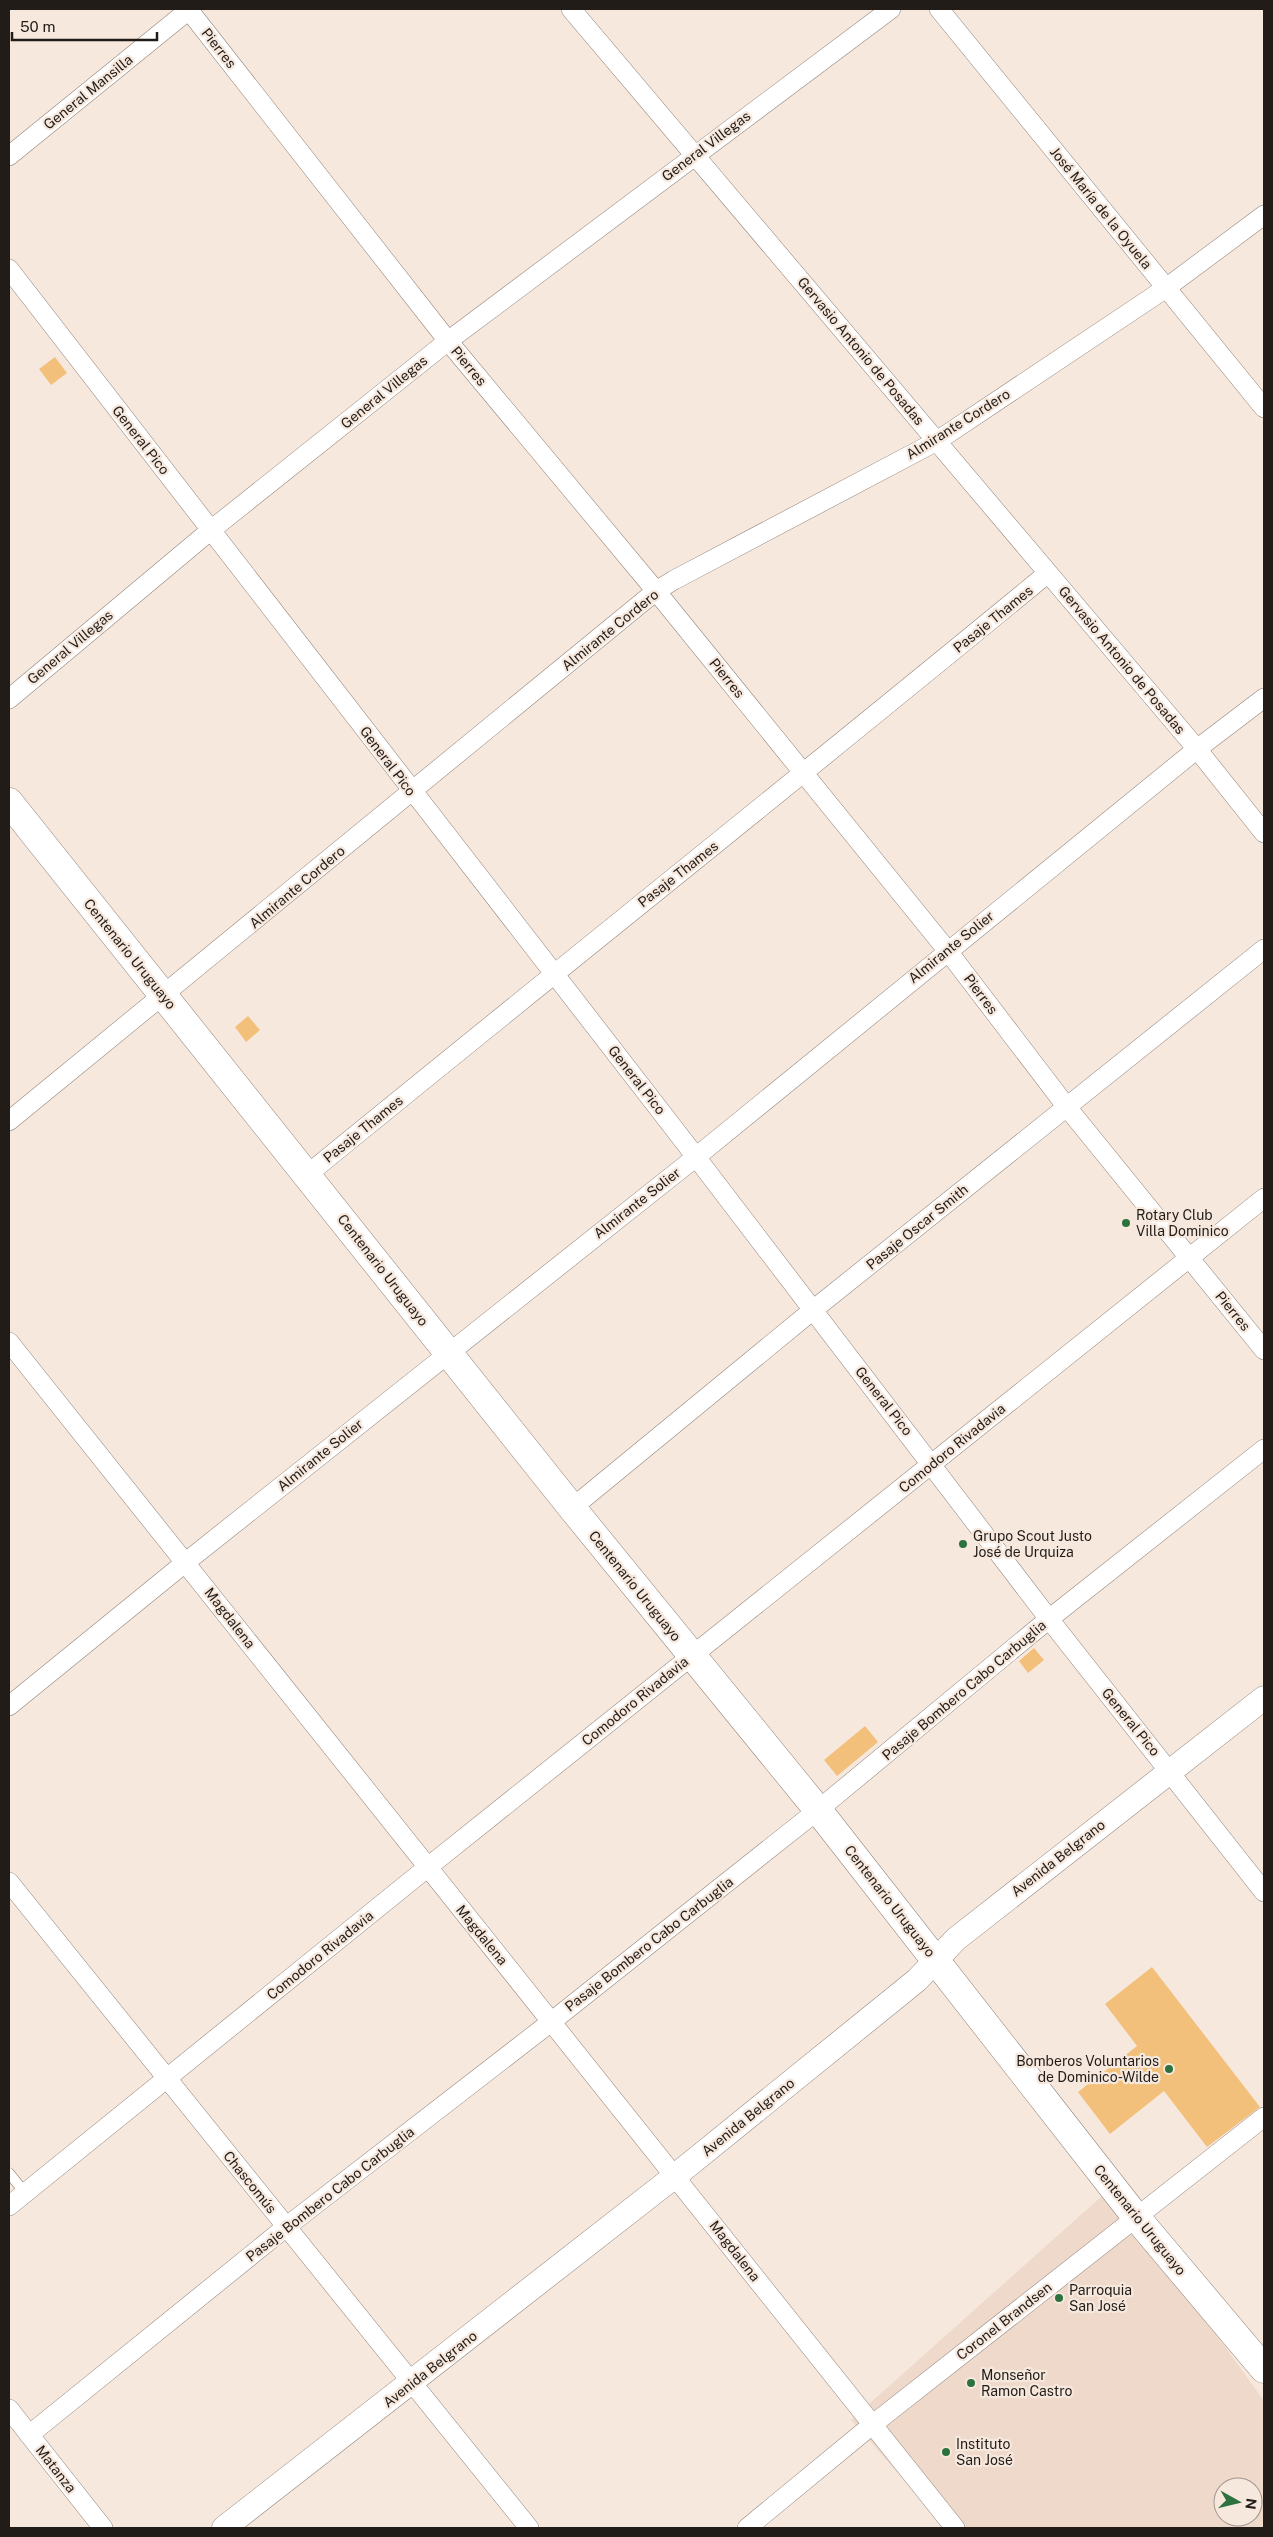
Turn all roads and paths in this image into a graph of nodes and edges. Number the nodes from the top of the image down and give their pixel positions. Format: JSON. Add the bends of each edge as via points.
{"nodes":[{"id":1,"x":189,"y":9,"type":"edge"},
{"id":2,"x":571,"y":9,"type":"edge"},
{"id":3,"x":891,"y":9,"type":"edge"},
{"id":4,"x":939,"y":9,"type":"edge"},
{"id":5,"x":694,"y":154,"type":"junction"},
{"id":6,"x":9,"y":156,"type":"edge"},
{"id":7,"x":1264,"y":215,"type":"edge"},
{"id":8,"x":9,"y":269,"type":"edge"},
{"id":9,"x":1166,"y":288,"type":"junction"},
{"id":10,"x":448,"y":340,"type":"junction"},
{"id":11,"x":1264,"y":408,"type":"edge"},
{"id":12,"x":937,"y":441,"type":"junction"},
{"id":13,"x":212,"y":530,"type":"junction"},
{"id":14,"x":1048,"y":573,"type":"junction"},
{"id":15,"x":656,"y":592,"type":"junction"},
{"id":16,"x":1264,"y":698,"type":"edge"},
{"id":17,"x":9,"y":699,"type":"edge"},
{"id":18,"x":1197,"y":748,"type":"junction"},
{"id":19,"x":805,"y":774,"type":"junction"},
{"id":20,"x":412,"y":792,"type":"junction"},
{"id":21,"x":9,"y":802,"type":"edge"},
{"id":22,"x":1264,"y":832,"type":"edge"},
{"id":23,"x":1264,"y":949,"type":"edge"},
{"id":24,"x":947,"y":950,"type":"junction"},
{"id":25,"x":554,"y":973,"type":"junction"},
{"id":26,"x":164,"y":996,"type":"junction"},
{"id":27,"x":1066,"y":1106,"type":"junction"},
{"id":28,"x":9,"y":1121,"type":"edge"},
{"id":29,"x":696,"y":1157,"type":"junction"},
{"id":30,"x":308,"y":1174,"type":"junction"},
{"id":31,"x":1264,"y":1198,"type":"edge"},
{"id":32,"x":1189,"y":1258,"type":"junction"},
{"id":33,"x":813,"y":1310,"type":"junction"},
{"id":34,"x":9,"y":1342,"type":"edge"},
{"id":35,"x":1264,"y":1350,"type":"edge"},
{"id":36,"x":448,"y":1353,"type":"junction"},
{"id":37,"x":1264,"y":1449,"type":"edge"},
{"id":38,"x":932,"y":1464,"type":"junction"},
{"id":39,"x":572,"y":1508,"type":"junction"},
{"id":40,"x":186,"y":1562,"type":"junction"},
{"id":41,"x":1049,"y":1619,"type":"junction"},
{"id":42,"x":692,"y":1656,"type":"junction"},
{"id":43,"x":1264,"y":1698,"type":"edge"},
{"id":44,"x":9,"y":1706,"type":"edge"},
{"id":45,"x":1170,"y":1770,"type":"junction"},
{"id":46,"x":818,"y":1810,"type":"junction"},
{"id":47,"x":428,"y":1867,"type":"junction"},
{"id":48,"x":9,"y":1882,"type":"edge"},
{"id":49,"x":1264,"y":1892,"type":"edge"},
{"id":50,"x":936,"y":1960,"type":"junction"},
{"id":51,"x":551,"y":2022,"type":"junction"},
{"id":52,"x":167,"y":2080,"type":"junction"},
{"id":53,"x":1264,"y":2117,"type":"edge"},
{"id":54,"x":9,"y":2173,"type":"edge"},
{"id":55,"x":675,"y":2176,"type":"junction"},
{"id":56,"x":25,"y":2194,"type":"junction"},
{"id":57,"x":9,"y":2206,"type":"edge"},
{"id":58,"x":1136,"y":2217,"type":"junction"},
{"id":59,"x":286,"y":2227,"type":"junction"},
{"id":60,"x":1264,"y":2369,"type":"edge"},
{"id":61,"x":413,"y":2383,"type":"junction"},
{"id":62,"x":9,"y":2410,"type":"edge"},
{"id":63,"x":872,"y":2425,"type":"junction"},
{"id":64,"x":29,"y":2435,"type":"junction"},
{"id":65,"x":103,"y":2528,"type":"edge"},
{"id":66,"x":224,"y":2528,"type":"edge"},
{"id":67,"x":529,"y":2528,"type":"edge"},
{"id":68,"x":746,"y":2528,"type":"edge"},
{"id":69,"x":955,"y":2528,"type":"edge"}],
"edges":[{"from":1,"to":6,"type":"street","name":"General Mansilla"},
{"from":1,"to":10,"type":"street","name":"Pierres"},
{"from":2,"to":5,"type":"street","name":"Gervasio Antonio de Posadas"},
{"from":3,"to":5,"type":"street","name":"General Villegas"},
{"from":4,"to":9,"type":"street","name":"José María de la Oyuela"},
{"from":5,"to":10,"type":"street","name":"General Villegas"},
{"from":5,"to":12,"type":"street","name":"Gervasio Antonio de Posadas"},
{"from":7,"to":9,"type":"street","name":"Almirante Cordero"},
{"from":8,"to":13,"type":"street","name":"General Pico"},
{"from":9,"to":11,"type":"street","name":"José María de la Oyuela"},
{"from":9,"to":12,"type":"street","name":"Almirante Cordero"},
{"from":10,"to":13,"type":"street","name":"General Villegas"},
{"from":10,"to":15,"type":"street","name":"Pierres"},
{"from":12,"to":14,"type":"street","name":"Gervasio Antonio de Posadas"},
{"from":12,"to":15,"type":"street","name":"Almirante Cordero"},
{"from":13,"to":17,"type":"street","name":"General Villegas"},
{"from":13,"to":20,"type":"street","name":"General Pico"},
{"from":14,"to":18,"type":"street","name":"Gervasio Antonio de Posadas"},
{"from":14,"to":19,"type":"street","name":"Pasaje Thames"},
{"from":15,"to":19,"type":"street","name":"Pierres"},
{"from":15,"to":20,"type":"street","name":"Almirante Cordero"},
{"from":16,"to":18,"type":"street","name":"Almirante Solier"},
{"from":18,"to":22,"type":"street","name":"Gervasio Antonio de Posadas"},
{"from":18,"to":24,"type":"street","name":"Almirante Solier"},
{"from":19,"to":24,"type":"street","name":"Pierres"},
{"from":19,"to":25,"type":"street","name":"Pasaje Thames"},
{"from":20,"to":25,"type":"street","name":"General Pico"},
{"from":20,"to":26,"type":"street","name":"Almirante Cordero"},
{"from":21,"to":26,"type":"main road","name":"Centenario Uruguayo"},
{"from":23,"to":27,"type":"street","name":"Pasaje Oscar Smith"},
{"from":24,"to":27,"type":"street","name":"Pierres"},
{"from":24,"to":29,"type":"street","name":"Almirante Solier"},
{"from":25,"to":29,"type":"street","name":"General Pico"},
{"from":25,"to":30,"type":"street","name":"Pasaje Thames"},
{"from":26,"to":28,"type":"street","name":"Almirante Cordero"},
{"from":26,"to":30,"type":"main road","name":"Centenario Uruguayo"},
{"from":27,"to":32,"type":"street","name":"Pierres"},
{"from":27,"to":33,"type":"street","name":"Pasaje Oscar Smith"},
{"from":29,"to":33,"type":"street","name":"General Pico"},
{"from":29,"to":36,"type":"street","name":"Almirante Solier"},
{"from":30,"to":36,"type":"main road","name":"Centenario Uruguayo"},
{"from":31,"to":32,"type":"street","name":"Comodoro Rivadavia"},
{"from":32,"to":35,"type":"street","name":"Pierres"},
{"from":32,"to":38,"type":"street","name":"Comodoro Rivadavia"},
{"from":33,"to":38,"type":"street","name":"General Pico"},
{"from":33,"to":39,"type":"street","name":"Pasaje Oscar Smith"},
{"from":34,"to":40,"type":"street","name":"Magdalena"},
{"from":36,"to":39,"type":"main road","name":"Centenario Uruguayo"},
{"from":36,"to":40,"type":"street","name":"Almirante Solier"},
{"from":37,"to":41,"type":"street","name":"Pasaje Bombero Cabo Carbuglia"},
{"from":38,"to":41,"type":"street","name":"General Pico"},
{"from":38,"to":42,"type":"street","name":"Comodoro Rivadavia"},
{"from":39,"to":42,"type":"main road","name":"Centenario Uruguayo"},
{"from":40,"to":44,"type":"street","name":"Almirante Solier"},
{"from":40,"to":47,"type":"street","name":"Magdalena"},
{"from":41,"to":45,"type":"street","name":"General Pico"},
{"from":41,"to":46,"type":"street","name":"Pasaje Bombero Cabo Carbuglia"},
{"from":42,"to":46,"type":"main road","name":"Centenario Uruguayo"},
{"from":42,"to":47,"type":"street","name":"Comodoro Rivadavia"},
{"from":43,"to":45,"type":"street","name":"Avenida Belgrano"},
{"from":45,"to":49,"type":"street","name":"General Pico"},
{"from":45,"to":50,"type":"street","name":"Avenida Belgrano","via":[[956,1939]]},
{"from":46,"to":50,"type":"main road","name":"Centenario Uruguayo"},
{"from":46,"to":51,"type":"street","name":"Pasaje Bombero Cabo Carbuglia"},
{"from":47,"to":51,"type":"street","name":"Magdalena"},
{"from":47,"to":52,"type":"street","name":"Comodoro Rivadavia"},
{"from":48,"to":52,"type":"street","name":"Chascomús"},
{"from":50,"to":55,"type":"street","name":"Avenida Belgrano","via":[[918,1980]]},
{"from":50,"to":58,"type":"main road","name":"Centenario Uruguayo"},
{"from":51,"to":55,"type":"street","name":"Magdalena"},
{"from":51,"to":59,"type":"street","name":"Pasaje Bombero Cabo Carbuglia"},
{"from":52,"to":56,"type":"street","name":"Comodoro Rivadavia"},
{"from":52,"to":59,"type":"street","name":"Chascomús"},
{"from":53,"to":58,"type":"street","name":"Coronel Brandsen"},
{"from":54,"to":56,"type":"lane"},
{"from":55,"to":61,"type":"street","name":"Avenida Belgrano"},
{"from":55,"to":63,"type":"street","name":"Magdalena"},
{"from":56,"to":57,"type":"street","name":"Comodoro Rivadavia"},
{"from":58,"to":60,"type":"main road","name":"Centenario Uruguayo"},
{"from":58,"to":63,"type":"street","name":"Coronel Brandsen"},
{"from":59,"to":61,"type":"street","name":"Chascomús"},
{"from":59,"to":64,"type":"street","name":"Pasaje Bombero Cabo Carbuglia"},
{"from":61,"to":66,"type":"street","name":"Avenida Belgrano"},
{"from":61,"to":67,"type":"street","name":"Chascomús"},
{"from":62,"to":64,"type":"street","name":"Matanza"},
{"from":63,"to":68,"type":"street","name":"Coronel Brandsen"},
{"from":63,"to":69,"type":"street","name":"Magdalena"},
{"from":64,"to":65,"type":"street","name":"Matanza"}]}
